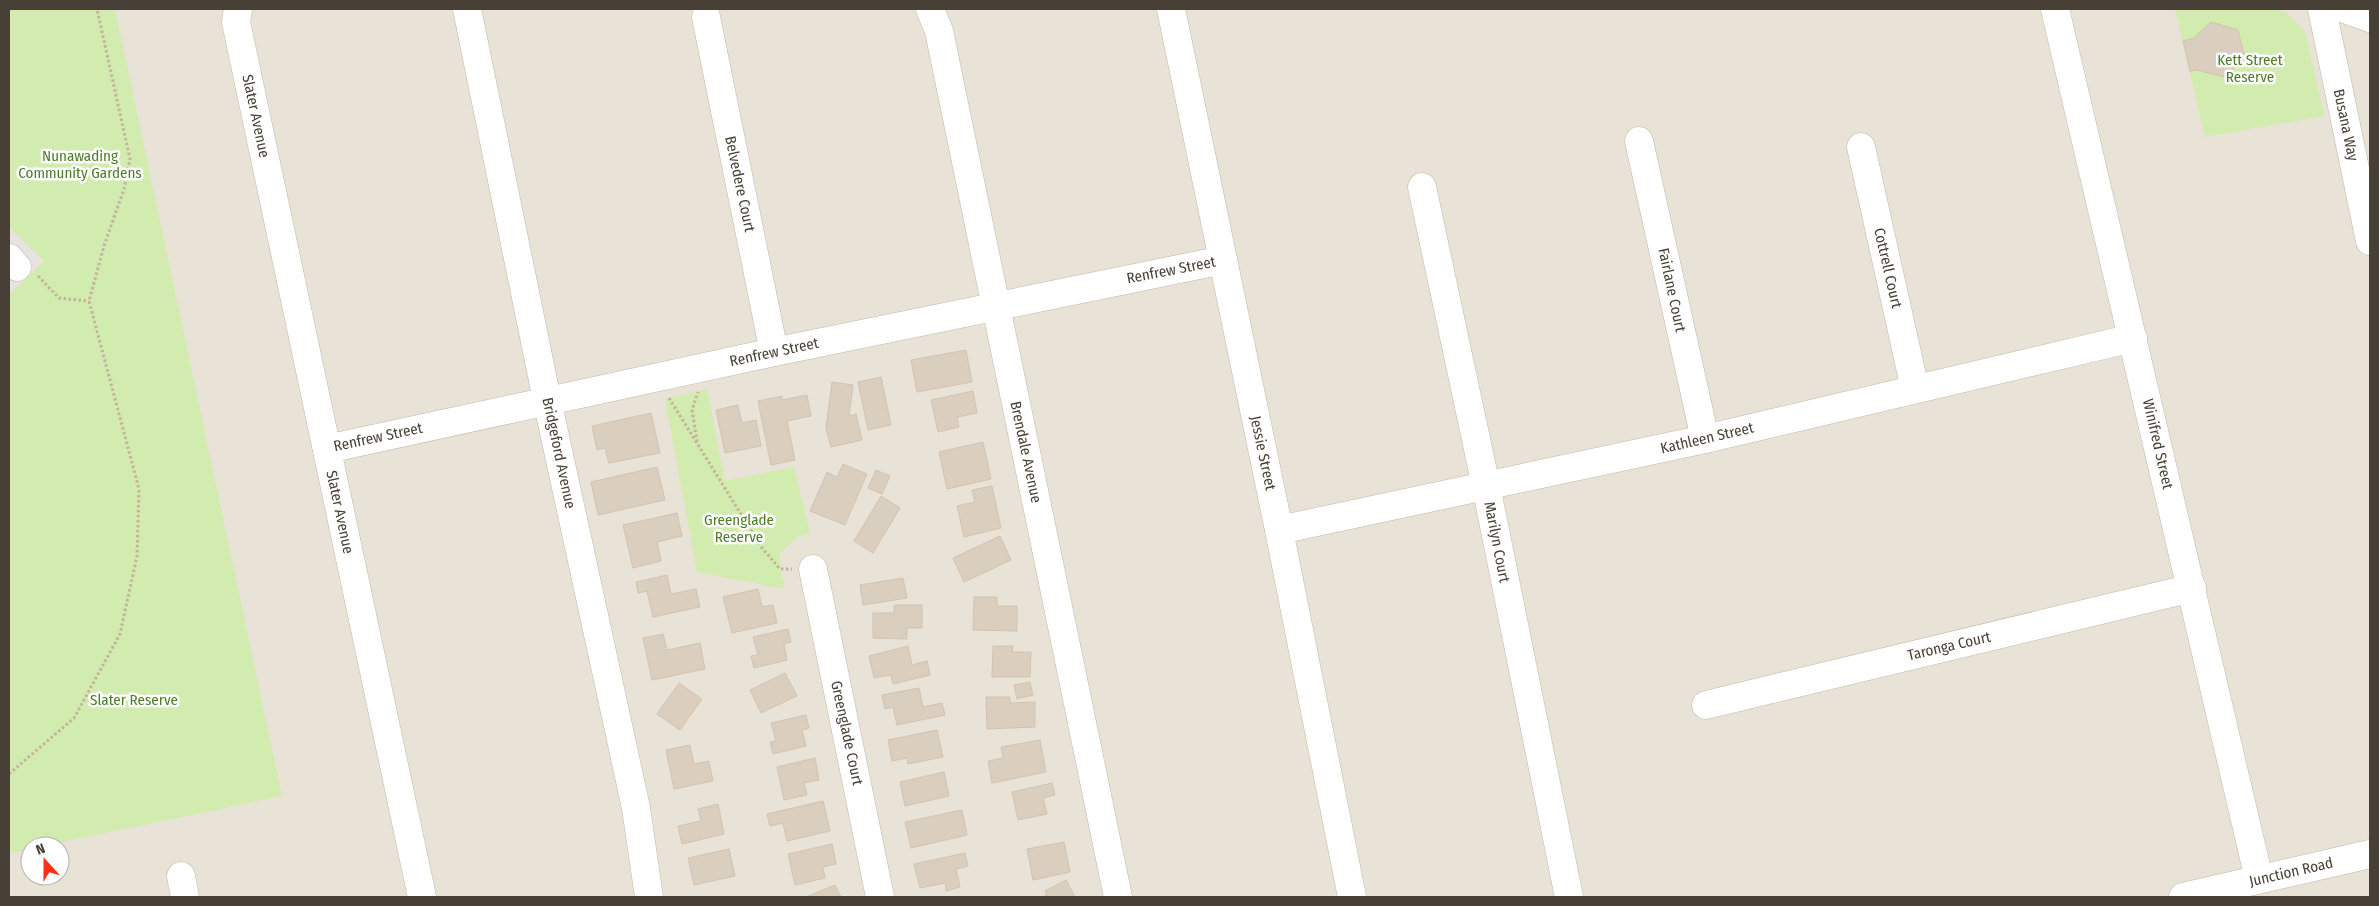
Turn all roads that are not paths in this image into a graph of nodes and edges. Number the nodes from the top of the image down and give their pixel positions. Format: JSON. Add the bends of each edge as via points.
{"nodes":[{"id":1,"x":238,"y":9,"type":"edge"},
{"id":2,"x":467,"y":9,"type":"edge"},
{"id":3,"x":930,"y":9,"type":"edge"},
{"id":4,"x":1171,"y":9,"type":"edge"},
{"id":5,"x":2055,"y":9,"type":"edge"},
{"id":6,"x":2322,"y":9,"type":"edge"},
{"id":7,"x":2345,"y":9,"type":"edge"},
{"id":8,"x":706,"y":17,"type":"dead end"},
{"id":9,"x":2370,"y":18,"type":"edge"},
{"id":10,"x":1639,"y":141,"type":"dead end"},
{"id":11,"x":1861,"y":147,"type":"dead end"},
{"id":12,"x":1422,"y":187,"type":"dead end"},
{"id":13,"x":2370,"y":240,"type":"edge"},
{"id":14,"x":1223,"y":260,"type":"junction"},
{"id":15,"x":996,"y":305,"type":"junction"},
{"id":16,"x":2133,"y":338,"type":"junction"},
{"id":17,"x":774,"y":352,"type":"junction"},
{"id":18,"x":1915,"y":389,"type":"junction"},
{"id":19,"x":547,"y":400,"type":"junction"},
{"id":20,"x":1705,"y":439,"type":"junction"},
{"id":21,"x":327,"y":449,"type":"junction"},
{"id":22,"x":1486,"y":486,"type":"junction"},
{"id":23,"x":1279,"y":530,"type":"junction"},
{"id":24,"x":812,"y":569,"type":"road end"},
{"id":25,"x":2192,"y":588,"type":"junction"},
{"id":26,"x":1706,"y":704,"type":"dead end"},
{"id":27,"x":2370,"y":854,"type":"edge"},
{"id":28,"x":2260,"y":879,"type":"junction"},
{"id":29,"x":422,"y":897,"type":"edge"},
{"id":30,"x":649,"y":897,"type":"edge"},
{"id":31,"x":880,"y":897,"type":"edge"},
{"id":32,"x":1118,"y":897,"type":"edge"},
{"id":33,"x":1352,"y":897,"type":"edge"},
{"id":34,"x":1569,"y":897,"type":"edge"},
{"id":35,"x":2183,"y":897,"type":"edge"}],
"edges":[{"from":1,"to":21,"type":"street","name":"Slater Avenue","via":[[236,22]]},
{"from":2,"to":19,"type":"street","name":"Bridgeford Avenue"},
{"from":3,"to":15,"type":"street","name":"Brendale Avenue","via":[[939,31]]},
{"from":4,"to":14,"type":"street","name":"Jessie Street"},
{"from":5,"to":16,"type":"street","name":"Winifred Street"},
{"from":6,"to":13,"type":"street","name":"Busana Way"},
{"from":7,"to":9,"type":"street"},
{"from":8,"to":17,"type":"street","name":"Belvedere Court"},
{"from":10,"to":20,"type":"street","name":"Fairlane Court"},
{"from":11,"to":18,"type":"street","name":"Cottrell Court"},
{"from":12,"to":22,"type":"street","name":"Marilyn Court"},
{"from":14,"to":15,"type":"street","name":"Renfrew Street"},
{"from":14,"to":23,"type":"street","name":"Jessie Street"},
{"from":15,"to":17,"type":"street","name":"Renfrew Street"},
{"from":15,"to":32,"type":"street","name":"Brendale Avenue"},
{"from":16,"to":18,"type":"street","name":"Kathleen Street"},
{"from":16,"to":25,"type":"street","name":"Winifred Street"},
{"from":17,"to":19,"type":"street","name":"Renfrew Street"},
{"from":18,"to":20,"type":"street","name":"Kathleen Street"},
{"from":19,"to":21,"type":"street","name":"Renfrew Street"},
{"from":19,"to":30,"type":"street","name":"Bridgeford Avenue","via":[[636,808]]},
{"from":20,"to":22,"type":"street","name":"Kathleen Street"},
{"from":21,"to":29,"type":"street","name":"Slater Avenue"},
{"from":22,"to":23,"type":"street","name":"Kathleen Street"},
{"from":22,"to":34,"type":"street","name":"Marilyn Court"},
{"from":23,"to":33,"type":"street","name":"Jessie Street"},
{"from":24,"to":31,"type":"street","name":"Greenglade Court"},
{"from":25,"to":26,"type":"street","name":"Taronga Court"},
{"from":25,"to":28,"type":"street","name":"Winifred Street"},
{"from":27,"to":28,"type":"street","name":"Junction Road"},
{"from":28,"to":35,"type":"street","name":"Junction Road"}]}
